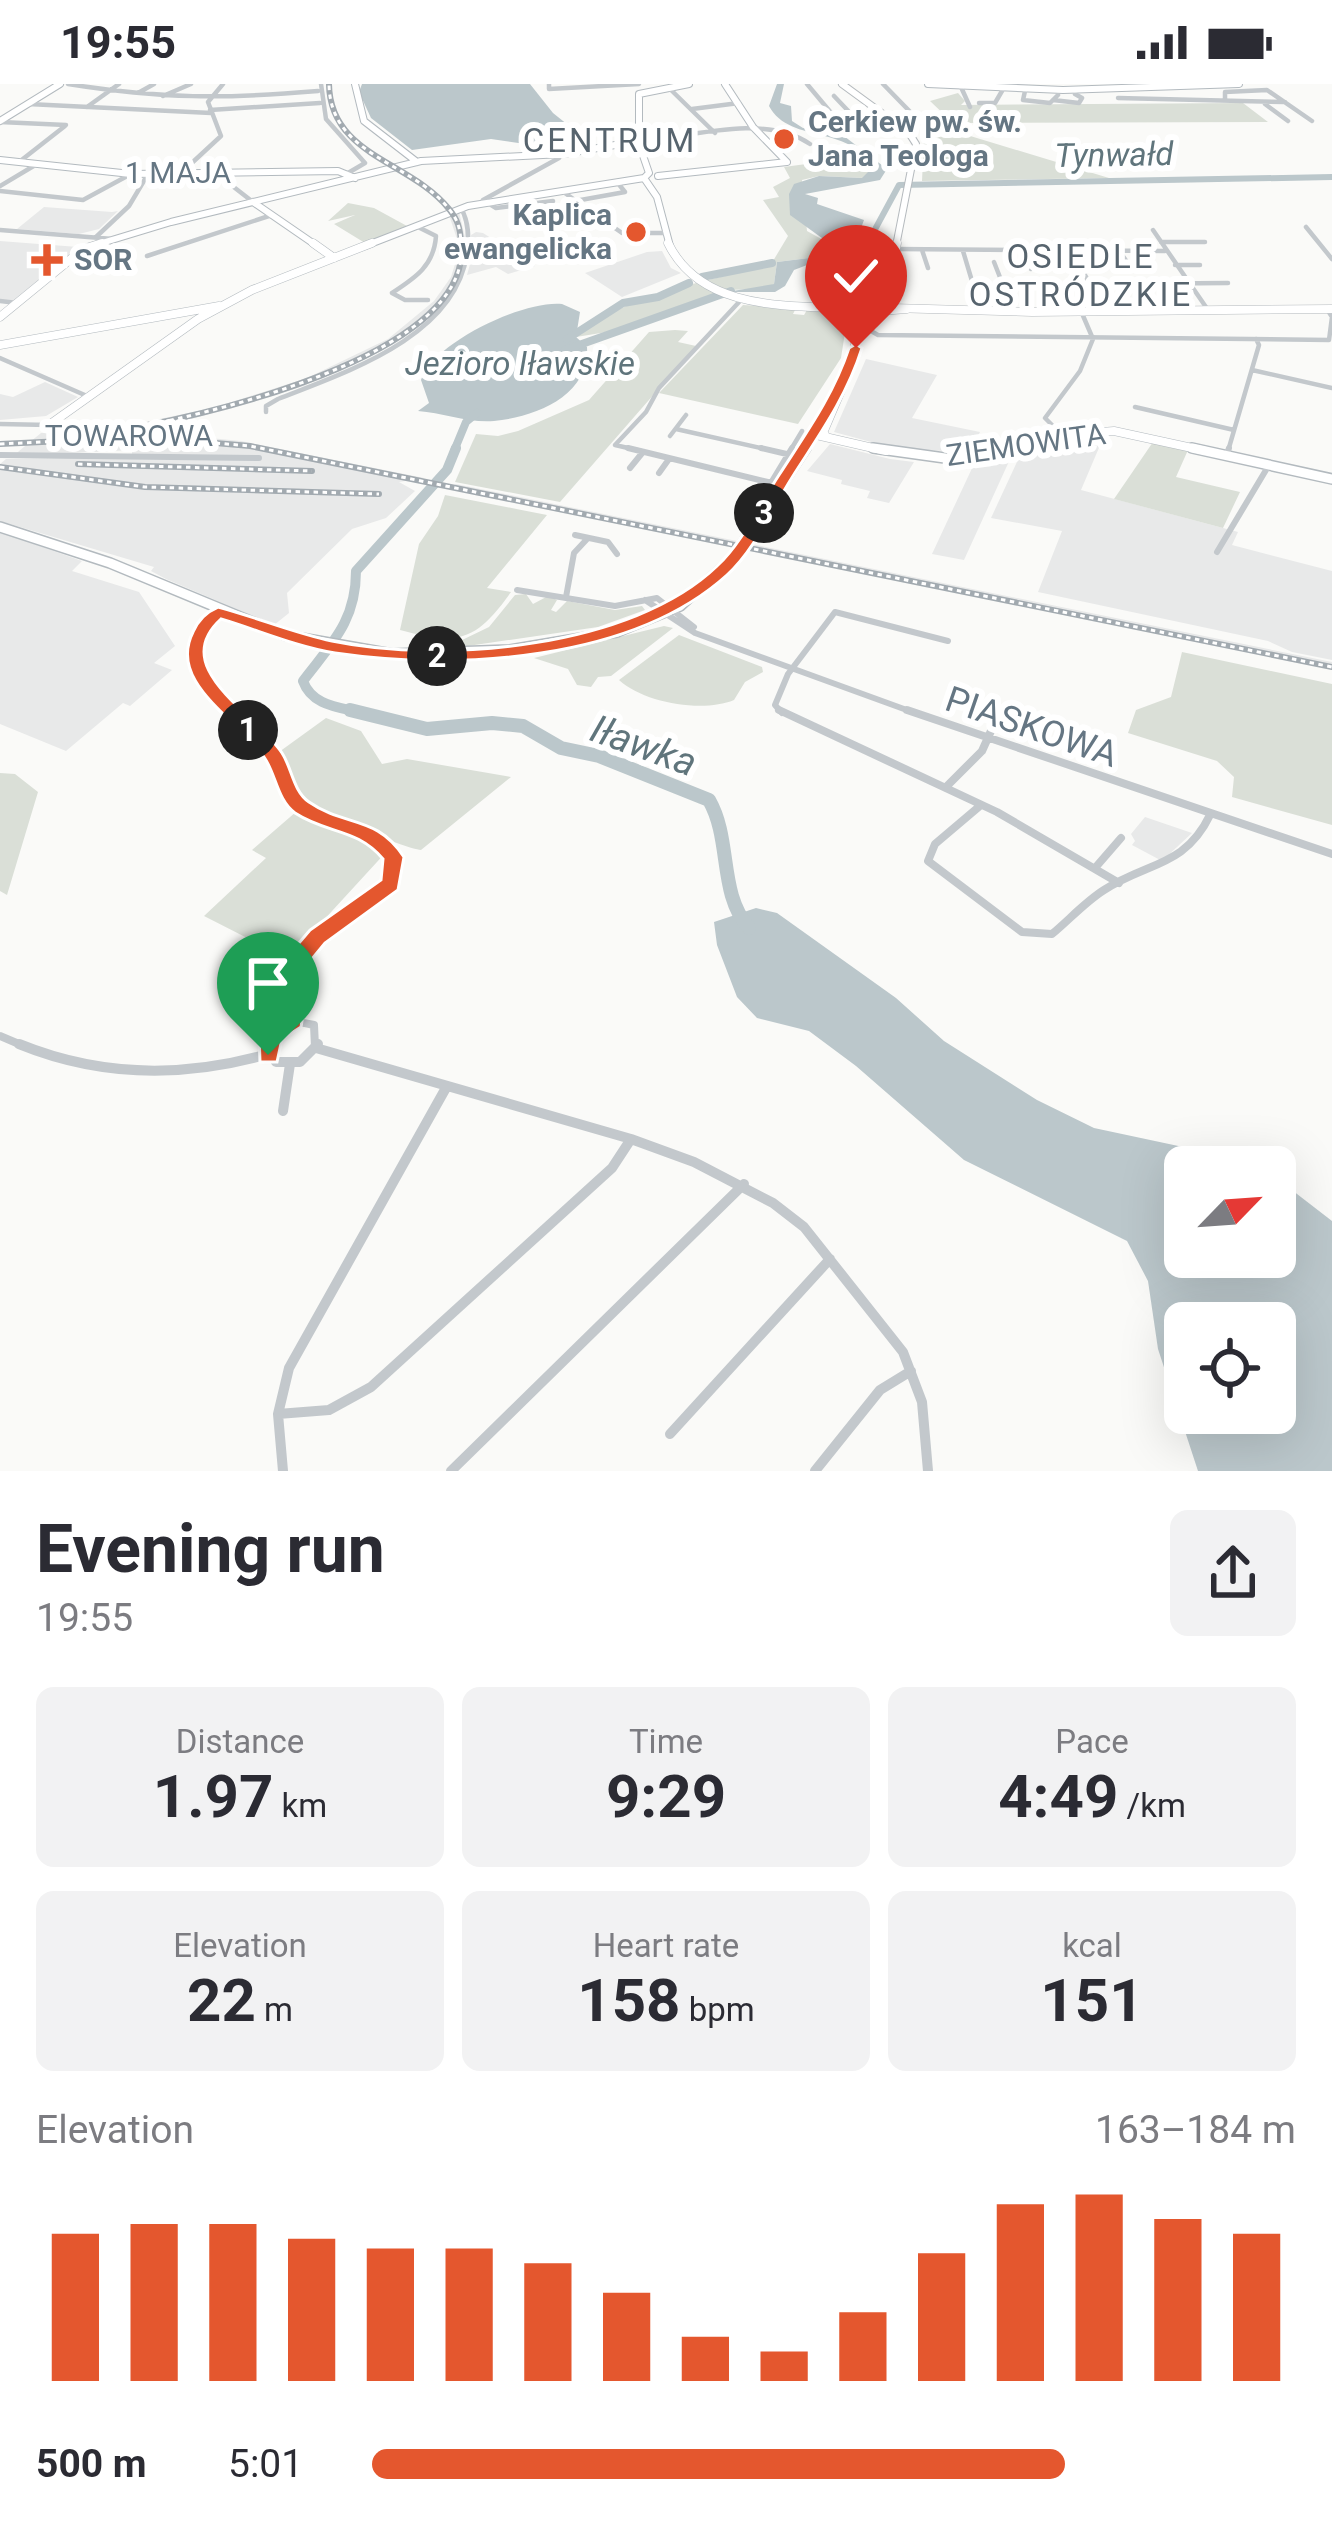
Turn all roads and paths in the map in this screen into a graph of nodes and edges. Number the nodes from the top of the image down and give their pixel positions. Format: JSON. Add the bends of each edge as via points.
{"nodes":[{"id":1,"x":64,"y":84,"type":"edge"},
{"id":2,"x":119,"y":84,"type":"edge"},
{"id":3,"x":154,"y":84,"type":"edge"},
{"id":4,"x":190,"y":84,"type":"edge"},
{"id":5,"x":224,"y":84,"type":"edge"},
{"id":6,"x":355,"y":84,"type":"edge"},
{"id":7,"x":550,"y":84,"type":"edge"},
{"id":8,"x":639,"y":84,"type":"edge"},
{"id":9,"x":693,"y":84,"type":"edge"},
{"id":10,"x":724,"y":84,"type":"edge"},
{"id":11,"x":807,"y":84,"type":"edge"},
{"id":12,"x":883,"y":84,"type":"edge"},
{"id":13,"x":928,"y":84,"type":"edge"},
{"id":14,"x":1239,"y":84,"type":"edge"},
{"id":15,"x":844,"y":85,"type":"edge"},
{"id":16,"x":964,"y":86,"type":"edge"},
{"id":17,"x":991,"y":86,"type":"edge"},
{"id":18,"x":1192,"y":86,"type":"edge"},
{"id":19,"x":320,"y":87,"type":"edge"},
{"id":20,"x":655,"y":87,"type":"edge"},
{"id":21,"x":113,"y":88,"type":"junction"},
{"id":22,"x":669,"y":88,"type":"junction"},
{"id":23,"x":1111,"y":89,"type":"junction"},
{"id":24,"x":1002,"y":91,"type":"dead end"},
{"id":25,"x":1025,"y":91,"type":"dead end"},
{"id":26,"x":1059,"y":91,"type":"edge"},
{"id":27,"x":137,"y":94,"type":"junction"},
{"id":28,"x":1076,"y":94,"type":"dead end"},
{"id":29,"x":834,"y":96,"type":"dead end"},
{"id":30,"x":158,"y":98,"type":"junction"},
{"id":31,"x":1208,"y":98,"type":"junction"},
{"id":32,"x":1225,"y":99,"type":"junction"},
{"id":33,"x":209,"y":100,"type":"junction"},
{"id":34,"x":320,"y":103,"type":"junction"},
{"id":35,"x":739,"y":103,"type":"junction"},
{"id":36,"x":979,"y":103,"type":"dead end"},
{"id":37,"x":1285,"y":103,"type":"junction"},
{"id":38,"x":26,"y":104,"type":"junction"},
{"id":39,"x":1264,"y":104,"type":"junction"},
{"id":40,"x":87,"y":107,"type":"junction"},
{"id":41,"x":970,"y":107,"type":"dead end"},
{"id":42,"x":690,"y":109,"type":"junction"},
{"id":43,"x":142,"y":110,"type":"junction"},
{"id":44,"x":211,"y":111,"type":"junction"},
{"id":45,"x":881,"y":114,"type":"junction"},
{"id":46,"x":855,"y":118,"type":"junction"},
{"id":47,"x":1,"y":120,"type":"edge"},
{"id":48,"x":836,"y":120,"type":"junction"},
{"id":49,"x":1288,"y":121,"type":"dead end"},
{"id":50,"x":1312,"y":121,"type":"dead end"},
{"id":51,"x":891,"y":128,"type":"dead end"},
{"id":52,"x":756,"y":130,"type":"junction"},
{"id":53,"x":947,"y":133,"type":"dead end"},
{"id":54,"x":716,"y":134,"type":"junction"},
{"id":55,"x":639,"y":142,"type":"junction"},
{"id":56,"x":810,"y":144,"type":"dead end"},
{"id":57,"x":555,"y":157,"type":"junction"},
{"id":58,"x":0,"y":160,"type":"edge"},
{"id":59,"x":19,"y":162,"type":"junction"},
{"id":60,"x":416,"y":162,"type":"junction"},
{"id":61,"x":37,"y":164,"type":"junction"},
{"id":62,"x":131,"y":174,"type":"junction"},
{"id":63,"x":217,"y":174,"type":"junction"},
{"id":64,"x":148,"y":175,"type":"junction"},
{"id":65,"x":180,"y":175,"type":"junction"},
{"id":66,"x":351,"y":176,"type":"junction"},
{"id":67,"x":652,"y":179,"type":"junction"},
{"id":68,"x":616,"y":182,"type":"junction"},
{"id":69,"x":595,"y":185,"type":"junction"},
{"id":70,"x":0,"y":188,"type":"edge"},
{"id":71,"x":508,"y":188,"type":"junction"},
{"id":72,"x":579,"y":188,"type":"junction"},
{"id":73,"x":562,"y":191,"type":"junction"},
{"id":74,"x":535,"y":196,"type":"junction"},
{"id":75,"x":606,"y":196,"type":"junction"},
{"id":76,"x":590,"y":198,"type":"junction"},
{"id":77,"x":484,"y":201,"type":"junction"},
{"id":78,"x":554,"y":201,"type":"dead end"},
{"id":79,"x":574,"y":201,"type":"junction"},
{"id":80,"x":253,"y":202,"type":"junction"},
{"id":81,"x":461,"y":208,"type":"junction"},
{"id":82,"x":272,"y":215,"type":"junction"},
{"id":83,"x":416,"y":226,"type":"junction"},
{"id":84,"x":1306,"y":227,"type":"dead end"},
{"id":85,"x":0,"y":230,"type":"edge"},
{"id":86,"x":1154,"y":230,"type":"dead end"},
{"id":87,"x":665,"y":232,"type":"junction"},
{"id":88,"x":93,"y":240,"type":"junction"},
{"id":89,"x":1161,"y":242,"type":"junction"},
{"id":90,"x":1204,"y":242,"type":"dead end"},
{"id":91,"x":896,"y":249,"type":"junction"},
{"id":92,"x":922,"y":250,"type":"junction"},
{"id":93,"x":1071,"y":250,"type":"junction"},
{"id":94,"x":1119,"y":250,"type":"junction"},
{"id":95,"x":1165,"y":250,"type":"junction"},
{"id":96,"x":963,"y":251,"type":"junction"},
{"id":97,"x":1023,"y":251,"type":"junction"},
{"id":98,"x":74,"y":255,"type":"junction"},
{"id":99,"x":147,"y":256,"type":"dead end"},
{"id":100,"x":334,"y":258,"type":"junction"},
{"id":101,"x":1332,"y":259,"type":"edge"},
{"id":102,"x":994,"y":262,"type":"dead end"},
{"id":103,"x":1174,"y":265,"type":"junction"},
{"id":104,"x":1200,"y":265,"type":"dead end"},
{"id":105,"x":928,"y":268,"type":"dead end"},
{"id":106,"x":1031,"y":269,"type":"dead end"},
{"id":107,"x":1132,"y":269,"type":"dead end"},
{"id":108,"x":1228,"y":283,"type":"dead end"},
{"id":109,"x":1187,"y":284,"type":"junction"},
{"id":110,"x":974,"y":285,"type":"junction"},
{"id":111,"x":1003,"y":285,"type":"junction"},
{"id":112,"x":1090,"y":285,"type":"junction"},
{"id":113,"x":428,"y":300,"type":"dead end"},
{"id":114,"x":0,"y":301,"type":"edge"},
{"id":115,"x":740,"y":301,"type":"junction"},
{"id":116,"x":17,"y":303,"type":"junction"},
{"id":117,"x":219,"y":306,"type":"junction"},
{"id":118,"x":867,"y":308,"type":"junction"},
{"id":119,"x":1329,"y":309,"type":"edge"},
{"id":120,"x":981,"y":310,"type":"junction"},
{"id":121,"x":1208,"y":310,"type":"junction"},
{"id":122,"x":1081,"y":311,"type":"junction"},
{"id":123,"x":0,"y":317,"type":"edge"},
{"id":124,"x":1255,"y":338,"type":"junction"},
{"id":125,"x":1093,"y":340,"type":"junction"},
{"id":126,"x":1330,"y":340,"type":"edge"},
{"id":127,"x":0,"y":345,"type":"edge"},
{"id":128,"x":0,"y":358,"type":"edge"},
{"id":129,"x":1252,"y":370,"type":"junction"},
{"id":130,"x":1332,"y":388,"type":"edge"},
{"id":131,"x":87,"y":396,"type":"junction"},
{"id":132,"x":1135,"y":407,"type":"dead end"},
{"id":133,"x":266,"y":412,"type":"dead end"},
{"id":134,"x":686,"y":416,"type":"dead end"},
{"id":135,"x":0,"y":424,"type":"edge"},
{"id":136,"x":46,"y":424,"type":"joint"},
{"id":137,"x":676,"y":429,"type":"junction"},
{"id":138,"x":1234,"y":430,"type":"junction"},
{"id":139,"x":816,"y":435,"type":"junction"},
{"id":140,"x":1062,"y":435,"type":"junction"},
{"id":141,"x":670,"y":436,"type":"dead end"},
{"id":142,"x":643,"y":452,"type":"junction"},
{"id":143,"x":1227,"y":454,"type":"junction"},
{"id":144,"x":0,"y":455,"type":"edge"},
{"id":145,"x":791,"y":455,"type":"junction"},
{"id":146,"x":259,"y":458,"type":"dead end"},
{"id":147,"x":669,"y":458,"type":"junction"},
{"id":148,"x":1269,"y":463,"type":"junction"},
{"id":149,"x":630,"y":468,"type":"dead end"},
{"id":150,"x":659,"y":473,"type":"dead end"},
{"id":151,"x":1332,"y":478,"type":"edge"},
{"id":152,"x":772,"y":483,"type":"junction"},
{"id":153,"x":760,"y":501,"type":"dead end"},
{"id":154,"x":0,"y":527,"type":"edge"},
{"id":155,"x":575,"y":535,"type":"dead end"},
{"id":156,"x":588,"y":538,"type":"junction"},
{"id":157,"x":1217,"y":552,"type":"dead end"},
{"id":158,"x":616,"y":554,"type":"dead end"},
{"id":159,"x":517,"y":590,"type":"dead end"},
{"id":160,"x":566,"y":597,"type":"junction"},
{"id":161,"x":218,"y":612,"type":"junction"},
{"id":162,"x":670,"y":612,"type":"junction"},
{"id":163,"x":948,"y":641,"type":"dead end"},
{"id":164,"x":792,"y":668,"type":"junction"},
{"id":165,"x":995,"y":722,"type":"dead end"},
{"id":166,"x":987,"y":740,"type":"junction"},
{"id":167,"x":946,"y":788,"type":"junction"},
{"id":168,"x":981,"y":805,"type":"junction"},
{"id":169,"x":1210,"y":815,"type":"junction"},
{"id":170,"x":1121,"y":838,"type":"dead end"},
{"id":171,"x":1332,"y":854,"type":"edge"},
{"id":172,"x":1095,"y":868,"type":"junction"},
{"id":173,"x":1119,"y":883,"type":"junction"},
{"id":174,"x":293,"y":1020,"type":"junction"},
{"id":175,"x":0,"y":1036,"type":"edge"},
{"id":176,"x":316,"y":1048,"type":"junction"},
{"id":177,"x":268,"y":1054,"type":"junction"},
{"id":178,"x":290,"y":1064,"type":"junction"},
{"id":179,"x":447,"y":1086,"type":"junction"},
{"id":180,"x":283,"y":1112,"type":"dead end"},
{"id":181,"x":631,"y":1139,"type":"junction"},
{"id":182,"x":744,"y":1184,"type":"junction"},
{"id":183,"x":830,"y":1258,"type":"junction"},
{"id":184,"x":911,"y":1371,"type":"junction"},
{"id":185,"x":278,"y":1414,"type":"junction"},
{"id":186,"x":670,"y":1434,"type":"dead end"},
{"id":187,"x":283,"y":1471,"type":"edge"},
{"id":188,"x":451,"y":1471,"type":"edge"},
{"id":189,"x":815,"y":1471,"type":"edge"},
{"id":190,"x":928,"y":1471,"type":"edge"}],
"edges":[{"from":1,"to":21,"type":"street"},
{"from":1,"to":38,"type":"street"},
{"from":2,"to":21,"type":"street"},
{"from":3,"to":27,"type":"street"},
{"from":4,"to":30,"type":"street"},
{"from":5,"to":33,"type":"street"},
{"from":6,"to":60,"type":"street","via":[[366,122]]},
{"from":7,"to":8,"type":"street"},
{"from":9,"to":20,"type":"street"},
{"from":9,"to":22,"type":"street"},
{"from":10,"to":35,"type":"street"},
{"from":11,"to":48,"type":"street"},
{"from":12,"to":53,"type":"street","via":[[923,125]]},
{"from":13,"to":16,"type":"street"},
{"from":14,"to":18,"type":"street"},
{"from":15,"to":45,"type":"main road"},
{"from":16,"to":17,"type":"street"},
{"from":16,"to":41,"type":"street"},
{"from":17,"to":26,"type":"street"},
{"from":18,"to":23,"type":"street"},
{"from":18,"to":31,"type":"street"},
{"from":19,"to":33,"type":"street"},
{"from":19,"to":34,"type":"street"},
{"from":20,"to":22,"type":"street"},
{"from":20,"to":55,"type":"street","via":[[642,94]]},
{"from":21,"to":27,"type":"street"},
{"from":21,"to":40,"type":"street"},
{"from":22,"to":42,"type":"street"},
{"from":23,"to":26,"type":"street"},
{"from":23,"to":31,"type":"street","via":[[1119,101]]},
{"from":24,"to":36,"type":"street","via":[[994,103]]},
{"from":25,"to":26,"type":"street","via":[[1026,102]]},
{"from":26,"to":28,"type":"street","via":[[1079,103]]},
{"from":27,"to":30,"type":"street"},
{"from":29,"to":46,"type":"street"},
{"from":30,"to":33,"type":"street"},
{"from":30,"to":43,"type":"street"},
{"from":31,"to":32,"type":"street"},
{"from":32,"to":37,"type":"street","via":[[1225,92],[1267,90]]},
{"from":32,"to":39,"type":"street"},
{"from":33,"to":44,"type":"street"},
{"from":34,"to":44,"type":"street"},
{"from":34,"to":66,"type":"street","via":[[326,123],[365,163]]},
{"from":35,"to":42,"type":"street"},
{"from":35,"to":52,"type":"street"},
{"from":37,"to":39,"type":"street"},
{"from":37,"to":50,"type":"street"},
{"from":38,"to":40,"type":"street"},
{"from":38,"to":47,"type":"street"},
{"from":39,"to":49,"type":"street"},
{"from":40,"to":43,"type":"street"},
{"from":42,"to":54,"type":"street"},
{"from":43,"to":44,"type":"street"},
{"from":44,"to":65,"type":"street","via":[[221,136]]},
{"from":45,"to":46,"type":"street"},
{"from":45,"to":91,"type":"main road","via":[[916,141]]},
{"from":46,"to":48,"type":"street"},
{"from":47,"to":59,"type":"street","via":[[66,125]]},
{"from":48,"to":51,"type":"street","via":[[845,128]]},
{"from":52,"to":54,"type":"street"},
{"from":52,"to":56,"type":"street","via":[[799,134]]},
{"from":52,"to":67,"type":"street","via":[[786,164]]},
{"from":54,"to":55,"type":"street"},
{"from":55,"to":57,"type":"street"},
{"from":55,"to":67,"type":"street"},
{"from":57,"to":60,"type":"street"},
{"from":57,"to":71,"type":"street"},
{"from":58,"to":59,"type":"street","name":"1 MAJA"},
{"from":59,"to":61,"type":"street","name":"1 MAJA"},
{"from":60,"to":66,"type":"street"},
{"from":61,"to":62,"type":"street","name":"1 MAJA"},
{"from":61,"to":70,"type":"street"},
{"from":62,"to":64,"type":"street","name":"1 MAJA"},
{"from":62,"to":70,"type":"street","via":[[100,198],[79,201]]},
{"from":63,"to":65,"type":"street","name":"1 MAJA"},
{"from":63,"to":66,"type":"street","name":"1 MAJA"},
{"from":63,"to":80,"type":"street"},
{"from":64,"to":65,"type":"street","name":"1 MAJA"},
{"from":64,"to":88,"type":"street","via":[[130,206]]},
{"from":66,"to":80,"type":"street"},
{"from":67,"to":68,"type":"street"},
{"from":67,"to":87,"type":"street"},
{"from":68,"to":69,"type":"street"},
{"from":68,"to":75,"type":"street","via":[[625,191]]},
{"from":69,"to":72,"type":"street"},
{"from":69,"to":75,"type":"street"},
{"from":71,"to":74,"type":"street"},
{"from":71,"to":77,"type":"street"},
{"from":72,"to":73,"type":"street"},
{"from":72,"to":76,"type":"street"},
{"from":73,"to":74,"type":"street"},
{"from":73,"to":79,"type":"street"},
{"from":74,"to":77,"type":"street"},
{"from":75,"to":76,"type":"street"},
{"from":76,"to":79,"type":"street"},
{"from":77,"to":78,"type":"street","via":[[496,208]]},
{"from":77,"to":81,"type":"street"},
{"from":79,"to":87,"type":"street","via":[[624,234]]},
{"from":80,"to":82,"type":"street"},
{"from":80,"to":88,"type":"street"},
{"from":81,"to":83,"type":"street"},
{"from":81,"to":133,"type":"street","via":[[469,221],[468,259],[460,283],[434,313],[385,351],[278,399]]},
{"from":82,"to":99,"type":"street"},
{"from":82,"to":100,"type":"street"},
{"from":83,"to":100,"type":"street"},
{"from":83,"to":113,"type":"street","via":[[436,236],[436,257],[392,293]]},
{"from":84,"to":101,"type":"street"},
{"from":85,"to":88,"type":"street"},
{"from":86,"to":89,"type":"street"},
{"from":87,"to":115,"type":"street","via":[[677,266]]},
{"from":88,"to":98,"type":"street"},
{"from":88,"to":98,"type":"street"},
{"from":89,"to":90,"type":"street"},
{"from":89,"to":95,"type":"street"},
{"from":91,"to":92,"type":"street"},
{"from":91,"to":118,"type":"main road"},
{"from":92,"to":96,"type":"street"},
{"from":92,"to":105,"type":"street"},
{"from":93,"to":94,"type":"street"},
{"from":93,"to":97,"type":"street"},
{"from":93,"to":112,"type":"street"},
{"from":94,"to":95,"type":"street"},
{"from":94,"to":107,"type":"street"},
{"from":95,"to":103,"type":"street"},
{"from":96,"to":97,"type":"street"},
{"from":96,"to":110,"type":"street"},
{"from":97,"to":106,"type":"street"},
{"from":98,"to":116,"type":"street"},
{"from":100,"to":117,"type":"street"},
{"from":102,"to":111,"type":"street"},
{"from":103,"to":104,"type":"street"},
{"from":103,"to":109,"type":"street"},
{"from":108,"to":109,"type":"street"},
{"from":109,"to":112,"type":"street"},
{"from":109,"to":121,"type":"street"},
{"from":110,"to":111,"type":"street"},
{"from":110,"to":120,"type":"street"},
{"from":111,"to":112,"type":"street"},
{"from":114,"to":116,"type":"street"},
{"from":115,"to":118,"type":"street"},
{"from":115,"to":142,"type":"street","via":[[615,445]]},
{"from":116,"to":123,"type":"street"},
{"from":117,"to":127,"type":"street"},
{"from":117,"to":131,"type":"street"},
{"from":118,"to":120,"type":"main road"},
{"from":118,"to":125,"type":"street","via":[[874,334]]},
{"from":118,"to":139,"type":"street","via":[[852,365]]},
{"from":119,"to":121,"type":"main road"},
{"from":119,"to":126,"type":"street"},
{"from":120,"to":122,"type":"main road"},
{"from":121,"to":122,"type":"main road"},
{"from":122,"to":125,"type":"street"},
{"from":124,"to":125,"type":"street"},
{"from":124,"to":126,"type":"street"},
{"from":124,"to":129,"type":"street"},
{"from":125,"to":140,"type":"street","via":[[1045,417]]},
{"from":128,"to":131,"type":"street"},
{"from":129,"to":130,"type":"street"},
{"from":129,"to":138,"type":"street"},
{"from":131,"to":136,"type":"street"},
{"from":132,"to":138,"type":"street"},
{"from":134,"to":137,"type":"street"},
{"from":135,"to":136,"type":"street"},
{"from":137,"to":141,"type":"street"},
{"from":137,"to":145,"type":"street"},
{"from":138,"to":143,"type":"street"},
{"from":139,"to":140,"type":"street","name":"ZIEMOWITA","via":[[952,459]]},
{"from":139,"to":145,"type":"street"},
{"from":139,"to":162,"type":"street","bridge":true,"via":[[730,563],[709,588]]},
{"from":140,"to":143,"type":"street","name":"ZIEMOWITA","via":[[1127,433]]},
{"from":142,"to":147,"type":"street"},
{"from":142,"to":149,"type":"street"},
{"from":143,"to":148,"type":"street","name":"ZIEMOWITA"},
{"from":144,"to":146,"type":"street","name":"TOWAROWA"},
{"from":145,"to":152,"type":"street"},
{"from":147,"to":150,"type":"street"},
{"from":147,"to":152,"type":"street"},
{"from":148,"to":151,"type":"street","name":"ZIEMOWITA"},
{"from":148,"to":157,"type":"street"},
{"from":152,"to":153,"type":"street"},
{"from":154,"to":161,"type":"street","via":[[128,570]]},
{"from":155,"to":156,"type":"street"},
{"from":156,"to":158,"type":"street","via":[[608,542]]},
{"from":156,"to":160,"type":"street","via":[[574,553]]},
{"from":159,"to":160,"type":"street"},
{"from":160,"to":162,"type":"street","name":"PIASKOWA","via":[[615,606],[645,600]]},
{"from":161,"to":162,"type":"street","via":[[333,647],[401,655],[507,651],[615,633]]},
{"from":161,"to":174,"type":"street","via":[[193,649],[201,678],[274,755],[296,802],[374,834],[394,857],[391,884],[301,956]]},
{"from":162,"to":164,"type":"street","name":"PIASKOWA","via":[[716,640]]},
{"from":163,"to":164,"type":"street","via":[[835,612]]},
{"from":164,"to":166,"type":"street","name":"PIASKOWA"},
{"from":164,"to":167,"type":"street","via":[[779,712]]},
{"from":165,"to":166,"type":"street"},
{"from":166,"to":167,"type":"street"},
{"from":166,"to":169,"type":"street","name":"PIASKOWA"},
{"from":167,"to":168,"type":"street"},
{"from":168,"to":172,"type":"street"},
{"from":168,"to":173,"type":"street","via":[[935,844],[928,861],[1022,932],[1052,934]]},
{"from":169,"to":171,"type":"street","name":"PIASKOWA"},
{"from":169,"to":173,"type":"street","via":[[1184,853]]},
{"from":170,"to":172,"type":"street"},
{"from":172,"to":173,"type":"street"},
{"from":174,"to":176,"type":"street","via":[[314,1025]]},
{"from":174,"to":177,"type":"street","via":[[270,1034]]},
{"from":175,"to":177,"type":"street","via":[[68,1061],[150,1072]]},
{"from":176,"to":178,"type":"street"},
{"from":176,"to":179,"type":"street"},
{"from":177,"to":178,"type":"street"},
{"from":178,"to":180,"type":"street"},
{"from":179,"to":181,"type":"street"},
{"from":179,"to":185,"type":"street","via":[[290,1368]]},
{"from":181,"to":182,"type":"street"},
{"from":181,"to":185,"type":"street","via":[[612,1168],[401,1362],[344,1406]]},
{"from":182,"to":183,"type":"street","via":[[804,1227]]},
{"from":182,"to":188,"type":"street"},
{"from":183,"to":184,"type":"street"},
{"from":183,"to":186,"type":"street"},
{"from":184,"to":189,"type":"street","via":[[880,1390]]},
{"from":184,"to":190,"type":"street","via":[[925,1417]]},
{"from":185,"to":187,"type":"street"}]}
